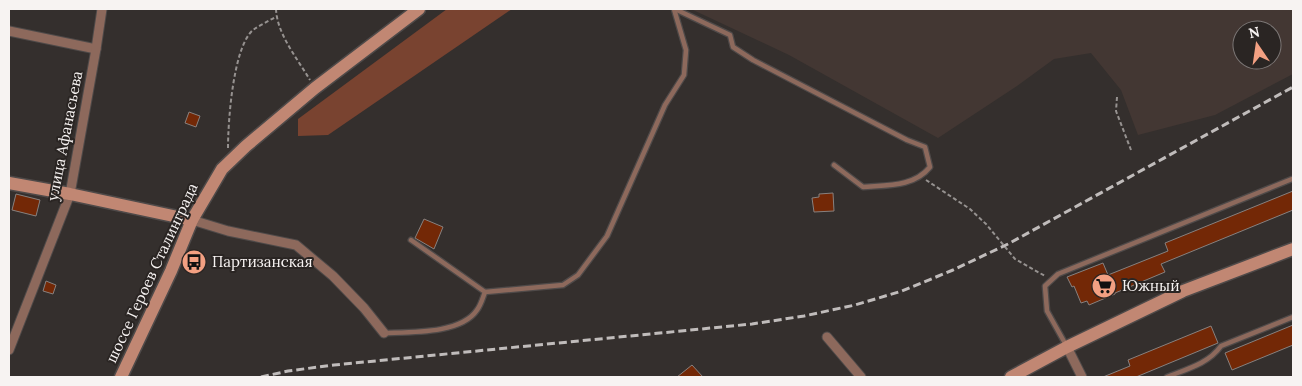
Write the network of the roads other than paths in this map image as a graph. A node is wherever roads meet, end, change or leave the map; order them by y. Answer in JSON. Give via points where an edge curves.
{"nodes":[{"id":1,"x":102,"y":9,"type":"edge"},
{"id":2,"x":419,"y":9,"type":"edge"},
{"id":3,"x":675,"y":9,"type":"edge"},
{"id":4,"x":9,"y":31,"type":"edge"},
{"id":5,"x":96,"y":49,"type":"junction"},
{"id":6,"x":834,"y":165,"type":"dead end"},
{"id":7,"x":1292,"y":179,"type":"dead end"},
{"id":8,"x":9,"y":183,"type":"edge"},
{"id":9,"x":70,"y":194,"type":"junction"},
{"id":10,"x":192,"y":220,"type":"junction"},
{"id":11,"x":411,"y":240,"type":"dead end"},
{"id":12,"x":1293,"y":250,"type":"edge"},
{"id":13,"x":485,"y":292,"type":"junction"},
{"id":14,"x":1293,"y":317,"type":"edge"},
{"id":15,"x":384,"y":333,"type":"joint"},
{"id":16,"x":827,"y":337,"type":"dead end"},
{"id":17,"x":1067,"y":347,"type":"junction"},
{"id":18,"x":9,"y":350,"type":"edge"},
{"id":19,"x":121,"y":377,"type":"edge"},
{"id":20,"x":860,"y":377,"type":"edge"},
{"id":21,"x":1011,"y":377,"type":"edge"},
{"id":22,"x":1082,"y":377,"type":"edge"},
{"id":23,"x":1166,"y":377,"type":"edge"}],
"edges":[{"from":1,"to":5,"type":"street","name":"улица Афанасьева"},
{"from":2,"to":10,"type":"street","name":"шоссе Героев Сталинграда","via":[[315,88],[246,146],[222,169]]},
{"from":3,"to":6,"type":"lane","via":[[730,35],[733,47],[753,60],[925,147],[930,167],[921,177],[908,183],[863,187]]},
{"from":3,"to":13,"type":"lane","via":[[686,50],[684,75],[666,105],[607,236],[578,275],[564,285]]},
{"from":4,"to":5,"type":"street"},
{"from":5,"to":9,"type":"street","name":"улица Афанасьева"},
{"from":7,"to":17,"type":"lane","via":[[1058,274],[1045,286],[1047,311]]},
{"from":8,"to":9,"type":"street"},
{"from":9,"to":10,"type":"street"},
{"from":9,"to":18,"type":"street","name":"улица Афанасьева"},
{"from":10,"to":15,"type":"street","via":[[228,231],[296,244],[333,276]]},
{"from":10,"to":19,"type":"street","name":"шоссе Героев Сталинграда"},
{"from":11,"to":13,"type":"lane"},
{"from":12,"to":17,"type":"street","via":[[1183,291]]},
{"from":13,"to":15,"type":"lane","via":[[478,310],[463,323],[428,331]]},
{"from":14,"to":23,"type":"lane","via":[[1221,346],[1205,362]]},
{"from":16,"to":20,"type":"street"},
{"from":17,"to":21,"type":"street"},
{"from":17,"to":22,"type":"street"}]}
